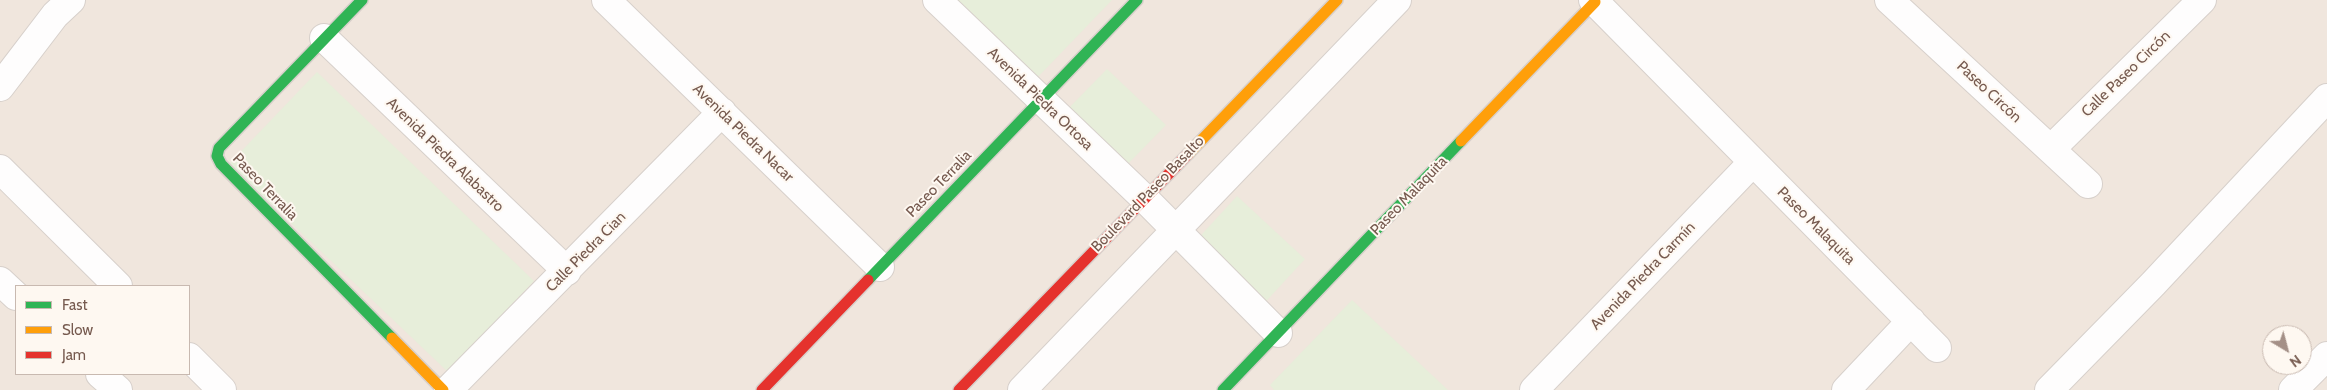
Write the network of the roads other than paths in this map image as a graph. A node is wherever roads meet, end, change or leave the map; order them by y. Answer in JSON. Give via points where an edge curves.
{"nodes":[{"id":1,"x":71,"y":0,"type":"edge"},
{"id":2,"x":362,"y":0,"type":"edge"},
{"id":3,"x":606,"y":0,"type":"edge"},
{"id":4,"x":937,"y":0,"type":"edge"},
{"id":5,"x":1137,"y":0,"type":"edge"},
{"id":6,"x":1337,"y":0,"type":"edge"},
{"id":7,"x":1398,"y":0,"type":"edge"},
{"id":8,"x":2202,"y":0,"type":"edge"},
{"id":9,"x":1594,"y":1,"type":"edge"},
{"id":10,"x":1896,"y":2,"type":"edge"},
{"id":11,"x":324,"y":38,"type":"junction"},
{"id":12,"x":0,"y":87,"type":"edge"},
{"id":13,"x":2327,"y":98,"type":"edge"},
{"id":14,"x":1041,"y":101,"type":"junction"},
{"id":15,"x":722,"y":112,"type":"junction"},
{"id":16,"x":2051,"y":149,"type":"junction"},
{"id":17,"x":1753,"y":162,"type":"junction"},
{"id":18,"x":0,"y":169,"type":"edge"},
{"id":19,"x":2088,"y":184,"type":"dead end"},
{"id":20,"x":1144,"y":198,"type":"junction"},
{"id":21,"x":1176,"y":232,"type":"junction"},
{"id":22,"x":880,"y":267,"type":"junction"},
{"id":23,"x":567,"y":271,"type":"junction"},
{"id":24,"x":0,"y":281,"type":"edge"},
{"id":25,"x":117,"y":285,"type":"edge"},
{"id":26,"x":15,"y":295,"type":"edge"},
{"id":27,"x":1911,"y":321,"type":"junction"},
{"id":28,"x":1278,"y":333,"type":"junction"},
{"id":29,"x":1937,"y":348,"type":"dead end"},
{"id":30,"x":2327,"y":356,"type":"edge"},
{"id":31,"x":190,"y":358,"type":"edge"},
{"id":32,"x":101,"y":375,"type":"edge"},
{"id":33,"x":118,"y":390,"type":"edge"},
{"id":34,"x":222,"y":390,"type":"edge"},
{"id":35,"x":443,"y":390,"type":"edge"},
{"id":36,"x":448,"y":390,"type":"edge"},
{"id":37,"x":762,"y":390,"type":"edge"},
{"id":38,"x":959,"y":390,"type":"edge"},
{"id":39,"x":1022,"y":390,"type":"edge"},
{"id":40,"x":1223,"y":390,"type":"edge"},
{"id":41,"x":1534,"y":390,"type":"edge"},
{"id":42,"x":1846,"y":390,"type":"edge"},
{"id":43,"x":2049,"y":390,"type":"edge"},
{"id":44,"x":2294,"y":390,"type":"edge"}],
"edges":[{"from":1,"to":12,"type":"street"},
{"from":2,"to":11,"type":"street","name":"Paseo Terralia"},
{"from":3,"to":15,"type":"street","name":"Avenida Piedra Nacar"},
{"from":4,"to":14,"type":"street","name":"Avenida Piedra Ortosa"},
{"from":5,"to":14,"type":"street","name":"Paseo Terralia"},
{"from":6,"to":20,"type":"street","name":"Boulevard Paseo Basalto"},
{"from":7,"to":21,"type":"street"},
{"from":8,"to":16,"type":"street","name":"Calle Paseo Circón"},
{"from":9,"to":17,"type":"street","name":"Paseo Malaquita"},
{"from":9,"to":28,"type":"street","name":"Paseo Malaquita"},
{"from":10,"to":16,"type":"street","name":"Paseo Circón"},
{"from":11,"to":23,"type":"street","name":"Avenida Piedra Alabastro"},
{"from":11,"to":35,"type":"street","name":"Paseo Terralia","via":[[219,148],[217,156],[221,164]]},
{"from":13,"to":43,"type":"street"},
{"from":14,"to":20,"type":"street","name":"Avenida Piedra Ortosa"},
{"from":14,"to":22,"type":"street","name":"Paseo Terralia"},
{"from":15,"to":22,"type":"street","name":"Avenida Piedra Nacar"},
{"from":15,"to":23,"type":"street","name":"Calle Piedra Cian"},
{"from":16,"to":19,"type":"street","name":"Paseo Circón"},
{"from":17,"to":27,"type":"street","name":"Paseo Malaquita"},
{"from":17,"to":41,"type":"street","name":"Avenida Piedra Carmín"},
{"from":18,"to":25,"type":"street"},
{"from":20,"to":21,"type":"street","name":"Avenida Piedra Ortosa"},
{"from":20,"to":38,"type":"street","name":"Boulevard Paseo Basalto"},
{"from":21,"to":28,"type":"street","name":"Avenida Piedra Ortosa"},
{"from":21,"to":39,"type":"street"},
{"from":22,"to":37,"type":"street","name":"Paseo Terralia"},
{"from":23,"to":36,"type":"street","name":"Calle Piedra Cian"},
{"from":24,"to":26,"type":"street"},
{"from":27,"to":29,"type":"street","name":"Paseo Malaquita"},
{"from":27,"to":42,"type":"street"},
{"from":28,"to":40,"type":"street","name":"Paseo Malaquita"},
{"from":30,"to":44,"type":"street"},
{"from":31,"to":34,"type":"street"},
{"from":32,"to":33,"type":"street"}]}
